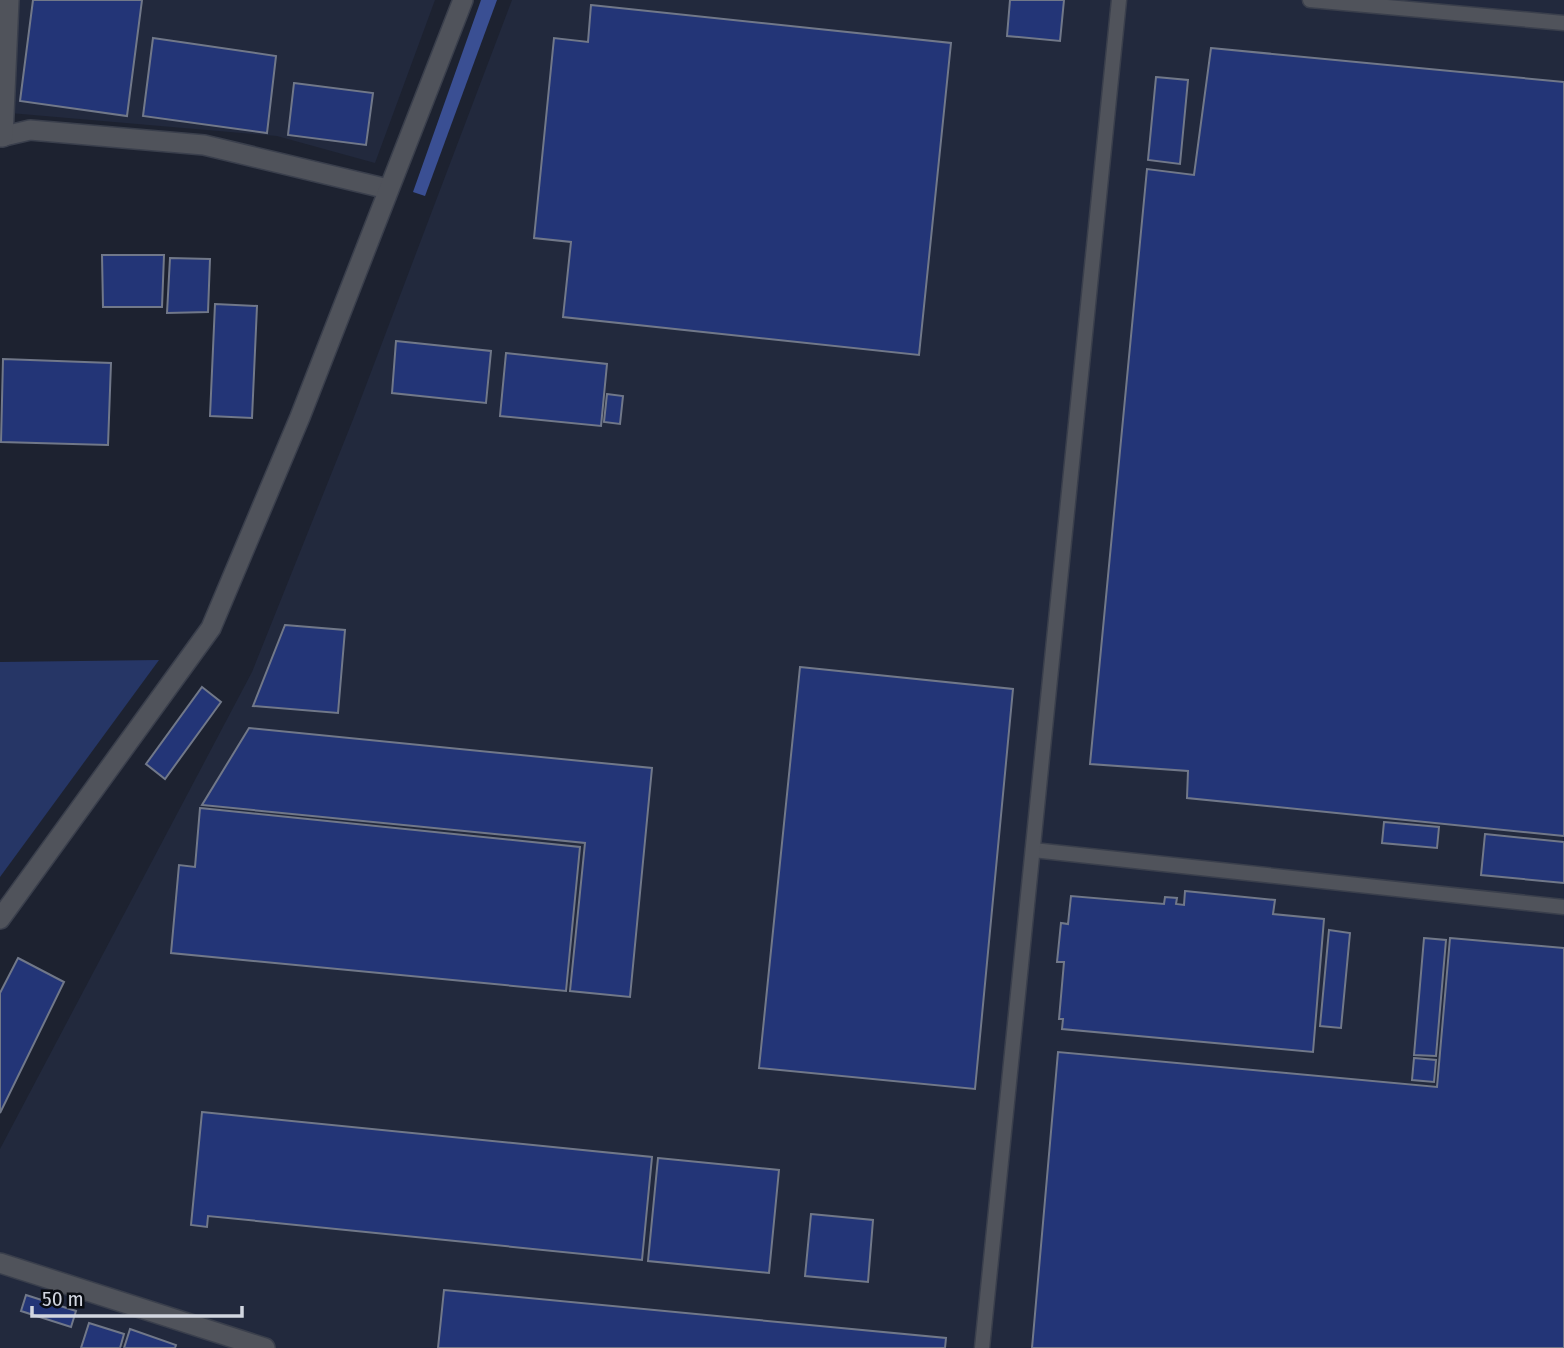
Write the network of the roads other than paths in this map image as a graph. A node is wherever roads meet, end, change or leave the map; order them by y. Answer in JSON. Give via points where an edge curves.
{"nodes":[{"id":1,"x":9,"y":0,"type":"edge"},
{"id":2,"x":463,"y":0,"type":"edge"},
{"id":3,"x":1119,"y":0,"type":"edge"},
{"id":4,"x":1310,"y":0,"type":"edge"},
{"id":5,"x":1564,"y":23,"type":"edge"},
{"id":6,"x":2,"y":137,"type":"edge"},
{"id":7,"x":388,"y":189,"type":"junction"},
{"id":8,"x":1033,"y":850,"type":"junction"},
{"id":9,"x":1564,"y":907,"type":"edge"},
{"id":10,"x":0,"y":919,"type":"edge"},
{"id":11,"x":0,"y":1263,"type":"edge"},
{"id":12,"x":265,"y":1348,"type":"edge"},
{"id":13,"x":982,"y":1348,"type":"edge"}],
"edges":[{"from":1,"to":6,"type":"street"},
{"from":2,"to":7,"type":"street"},
{"from":3,"to":8,"type":"lane"},
{"from":4,"to":5,"type":"lane"},
{"from":6,"to":7,"type":"street","via":[[30,130],[204,145]]},
{"from":7,"to":10,"type":"street","via":[[300,417],[211,628]]},
{"from":8,"to":9,"type":"lane"},
{"from":8,"to":13,"type":"lane"},
{"from":11,"to":12,"type":"street"}]}
